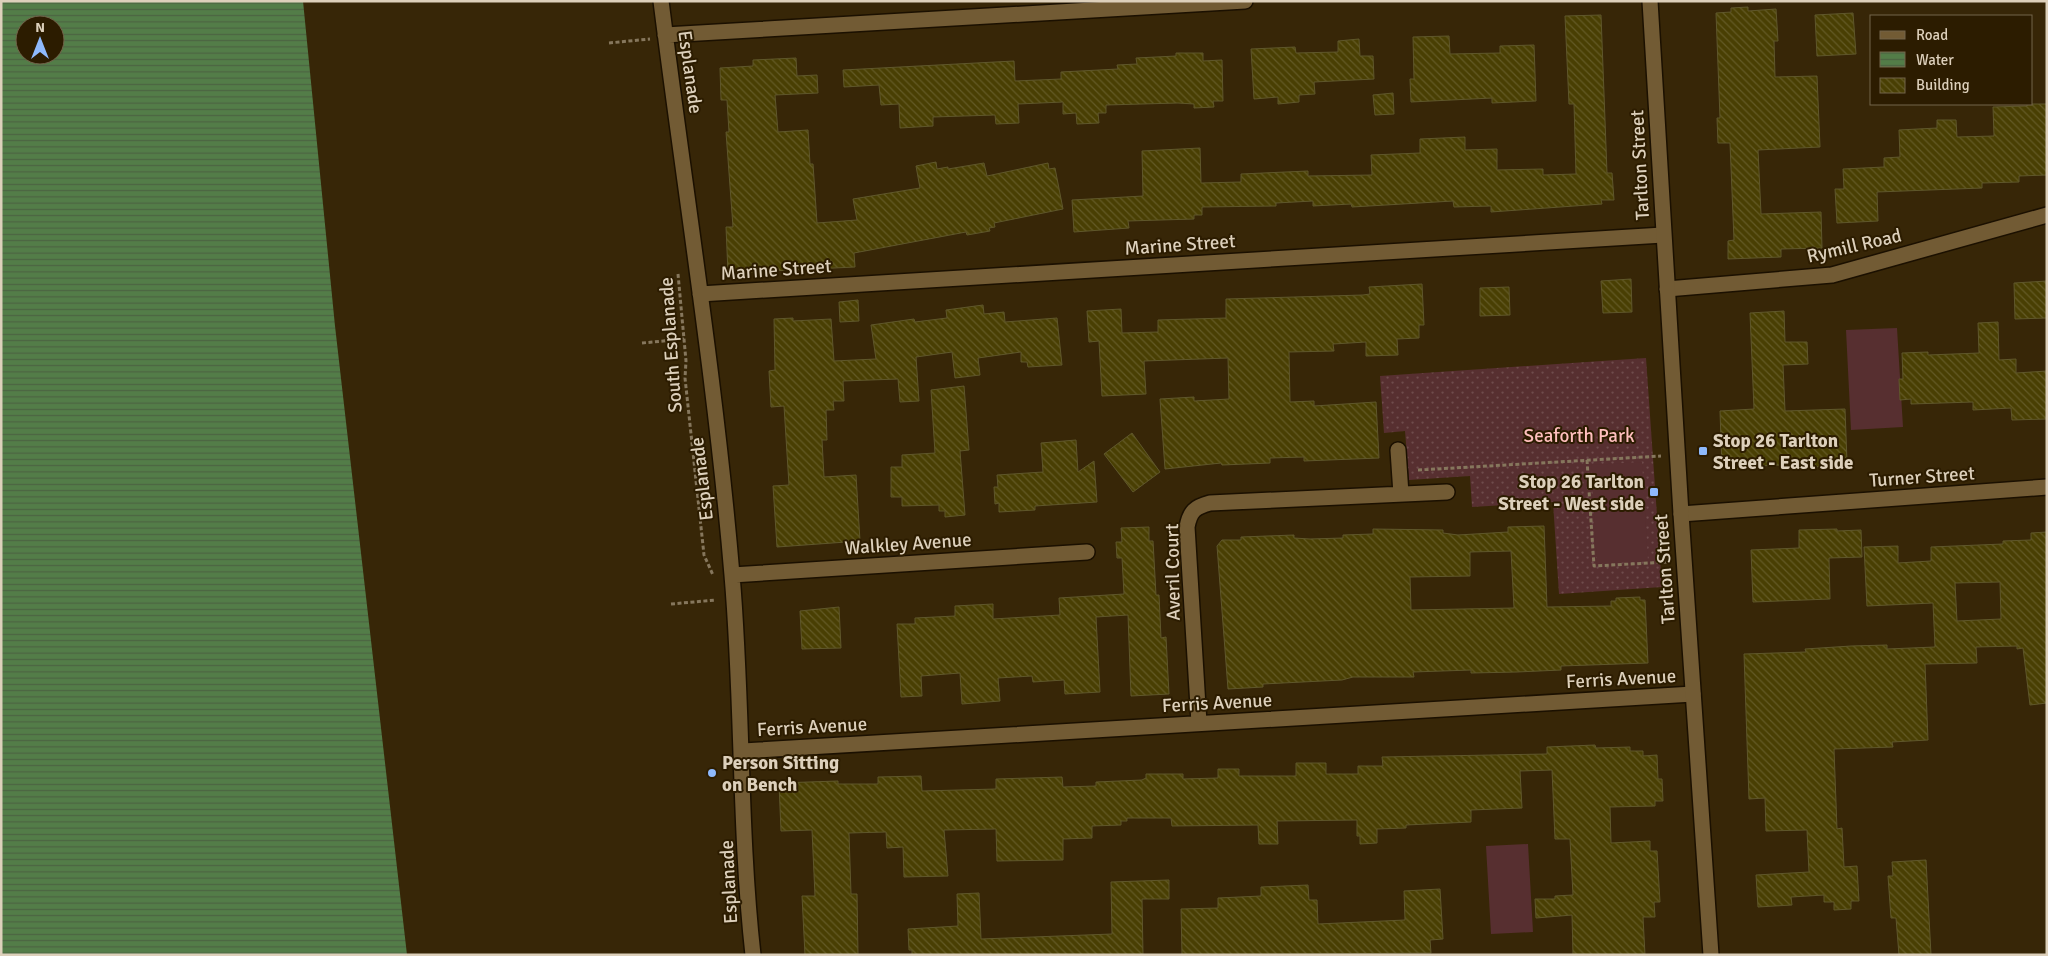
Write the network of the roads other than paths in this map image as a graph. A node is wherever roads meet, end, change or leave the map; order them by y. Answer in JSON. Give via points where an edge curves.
{"nodes":[{"id":1,"x":661,"y":1,"type":"edge"},
{"id":2,"x":1245,"y":1,"type":"edge"},
{"id":3,"x":1650,"y":1,"type":"edge"},
{"id":4,"x":665,"y":35,"type":"junction"},
{"id":5,"x":2047,"y":215,"type":"edge"},
{"id":6,"x":1663,"y":235,"type":"junction"},
{"id":7,"x":1667,"y":289,"type":"junction"},
{"id":8,"x":700,"y":294,"type":"junction"},
{"id":9,"x":1398,"y":450,"type":"dead end"},
{"id":10,"x":2047,"y":487,"type":"edge"},
{"id":11,"x":1447,"y":492,"type":"dead end"},
{"id":12,"x":1401,"y":494,"type":"junction"},
{"id":13,"x":1681,"y":514,"type":"junction"},
{"id":14,"x":1087,"y":552,"type":"dead end"},
{"id":15,"x":732,"y":575,"type":"junction"},
{"id":16,"x":1693,"y":694,"type":"junction"},
{"id":17,"x":1199,"y":723,"type":"junction"},
{"id":18,"x":742,"y":751,"type":"junction"},
{"id":19,"x":753,"y":955,"type":"edge"},
{"id":20,"x":1711,"y":955,"type":"edge"}],
"edges":[{"from":1,"to":4,"type":"street","name":"Esplanade"},
{"from":2,"to":4,"type":"street"},
{"from":3,"to":6,"type":"street","name":"Tarlton Street"},
{"from":4,"to":8,"type":"street","name":"Esplanade"},
{"from":5,"to":7,"type":"street","name":"Rymill Road","via":[[1832,275]]},
{"from":6,"to":7,"type":"street","name":"Tarlton Street"},
{"from":6,"to":8,"type":"street","name":"Marine Street"},
{"from":7,"to":13,"type":"street","name":"Tarlton Street"},
{"from":8,"to":15,"type":"street","name":"Esplanade"},
{"from":9,"to":12,"type":"street"},
{"from":10,"to":13,"type":"street","name":"Turner Street"},
{"from":11,"to":12,"type":"street","name":"Averil Court"},
{"from":12,"to":17,"type":"street","name":"Averil Court","via":[[1196,506],[1189,515],[1187,527]]},
{"from":13,"to":16,"type":"street","name":"Tarlton Street"},
{"from":14,"to":15,"type":"street","name":"Walkley Avenue"},
{"from":15,"to":18,"type":"street","name":"Esplanade"},
{"from":16,"to":17,"type":"street","name":"Ferris Avenue"},
{"from":16,"to":20,"type":"street","name":"Tarlton Street"},
{"from":17,"to":18,"type":"street","name":"Ferris Avenue"},
{"from":18,"to":19,"type":"street","name":"Esplanade"}]}
